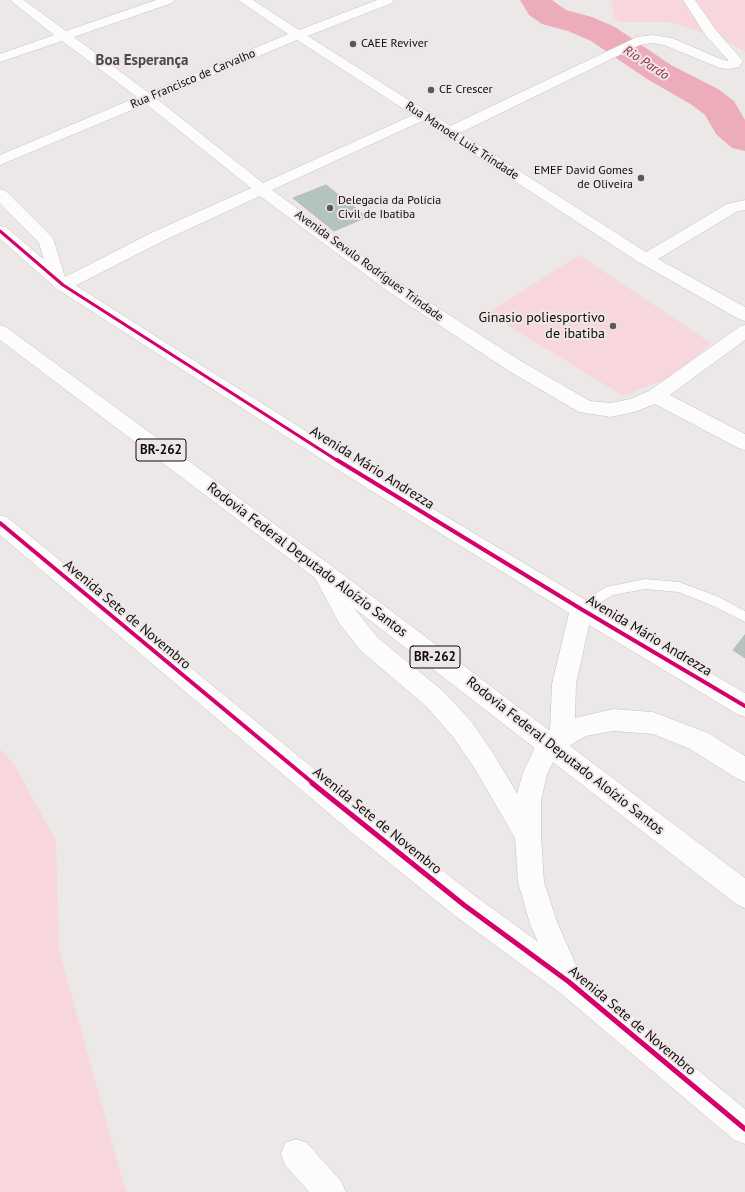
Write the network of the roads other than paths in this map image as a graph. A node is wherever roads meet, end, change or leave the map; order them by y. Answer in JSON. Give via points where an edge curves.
{"nodes":[{"id":1,"x":16,"y":0,"type":"edge"},
{"id":2,"x":168,"y":0,"type":"edge"},
{"id":3,"x":244,"y":0,"type":"edge"},
{"id":4,"x":388,"y":0,"type":"edge"},
{"id":5,"x":689,"y":0,"type":"edge"},
{"id":6,"x":298,"y":35,"type":"junction"},
{"id":7,"x":64,"y":36,"type":"junction"},
{"id":8,"x":0,"y":58,"type":"edge"},
{"id":9,"x":147,"y":98,"type":"junction"},
{"id":10,"x":422,"y":116,"type":"junction"},
{"id":11,"x":448,"y":133,"type":"junction"},
{"id":12,"x":0,"y":160,"type":"edge"},
{"id":13,"x":261,"y":189,"type":"junction"},
{"id":14,"x":0,"y":194,"type":"edge"},
{"id":15,"x":745,"y":205,"type":"edge"},
{"id":16,"x":0,"y":231,"type":"edge"},
{"id":17,"x":646,"y":259,"type":"junction"},
{"id":18,"x":60,"y":283,"type":"junction"},
{"id":19,"x":745,"y":315,"type":"edge"},
{"id":20,"x":0,"y":331,"type":"edge"},
{"id":21,"x":745,"y":331,"type":"edge"},
{"id":22,"x":656,"y":396,"type":"junction"},
{"id":23,"x":745,"y":443,"type":"edge"},
{"id":24,"x":0,"y":523,"type":"edge"},
{"id":25,"x":321,"y":570,"type":"junction"},
{"id":26,"x":581,"y":609,"type":"junction"},
{"id":27,"x":745,"y":617,"type":"edge"},
{"id":28,"x":745,"y":706,"type":"edge"},
{"id":29,"x":556,"y":740,"type":"junction"},
{"id":30,"x":745,"y":770,"type":"edge"},
{"id":31,"x":528,"y":836,"type":"junction"},
{"id":32,"x":745,"y":895,"type":"edge"},
{"id":33,"x":569,"y":982,"type":"junction"},
{"id":34,"x":745,"y":1129,"type":"edge"},
{"id":35,"x":296,"y":1154,"type":"dead end"},
{"id":36,"x":330,"y":1192,"type":"edge"}],
"edges":[{"from":1,"to":7,"type":"main road","name":"Avenida Sevulo Rodrigues Trindade"},
{"from":2,"to":7,"type":"main road"},
{"from":3,"to":6,"type":"main road","name":"Rua Manoel Luiz Trindade"},
{"from":4,"to":6,"type":"main road","name":"Rua Francisco de Carvalho"},
{"from":5,"to":11,"type":"main road","via":[[711,33],[736,61],[734,64],[720,64],[667,41],[637,41]]},
{"from":6,"to":9,"type":"main road","name":"Rua Francisco de Carvalho"},
{"from":6,"to":10,"type":"main road","name":"Rua Manoel Luiz Trindade"},
{"from":7,"to":8,"type":"main road"},
{"from":7,"to":9,"type":"main road","name":"Avenida Sevulo Rodrigues Trindade"},
{"from":9,"to":12,"type":"main road","name":"Rua Francisco de Carvalho"},
{"from":9,"to":13,"type":"main road","name":"Avenida Sevulo Rodrigues Trindade"},
{"from":10,"to":11,"type":"main road","name":"Rua Manoel Luiz Trindade"},
{"from":10,"to":13,"type":"main road"},
{"from":11,"to":17,"type":"main road","name":"Rua Manoel Luiz Trindade"},
{"from":13,"to":18,"type":"main road"},
{"from":13,"to":22,"type":"main road","name":"Avenida Sevulo Rodrigues Trindade","via":[[395,288],[515,366],[586,407],[611,410],[634,405]]},
{"from":14,"to":18,"type":"main road","via":[[46,242]]},
{"from":15,"to":17,"type":"main road","via":[[733,207]]},
{"from":16,"to":18,"type":"main road","name":"Avenida Mário Andrezza"},
{"from":17,"to":19,"type":"main road","name":"Rua Manoel Luiz Trindade"},
{"from":18,"to":26,"type":"main road","name":"Avenida Mário Andrezza","via":[[334,458]]},
{"from":20,"to":25,"type":"main road","name":"Rodovia Federal Deputado Aloízio Santos","number":"BR-262"},
{"from":21,"to":22,"type":"main road","name":"Avenida Sevulo Rodrigues Trindade"},
{"from":22,"to":23,"type":"main road"},
{"from":24,"to":33,"type":"main road","name":"Avenida Sete de Novembro","via":[[360,823],[464,905]]},
{"from":25,"to":29,"type":"main road","name":"Rodovia Federal Deputado Aloízio Santos","number":"BR-262"},
{"from":25,"to":31,"type":"main road","via":[[347,616],[369,644],[435,699],[462,729]]},
{"from":26,"to":27,"type":"lane","via":[[610,591],[645,584],[679,587],[715,601]]},
{"from":26,"to":28,"type":"main road","name":"Avenida Mário Andrezza"},
{"from":26,"to":29,"type":"main road","via":[[564,684]]},
{"from":29,"to":30,"type":"main road","via":[[582,726],[613,720],[653,723],[699,741]]},
{"from":29,"to":31,"type":"main road","via":[[535,773],[528,801]]},
{"from":29,"to":32,"type":"main road","name":"Rodovia Federal Deputado Aloízio Santos","number":"BR-262"},
{"from":31,"to":33,"type":"main road","via":[[531,882],[544,924]]},
{"from":33,"to":34,"type":"main road","name":"Avenida Sete de Novembro"},
{"from":35,"to":36,"type":"main road"}]}
